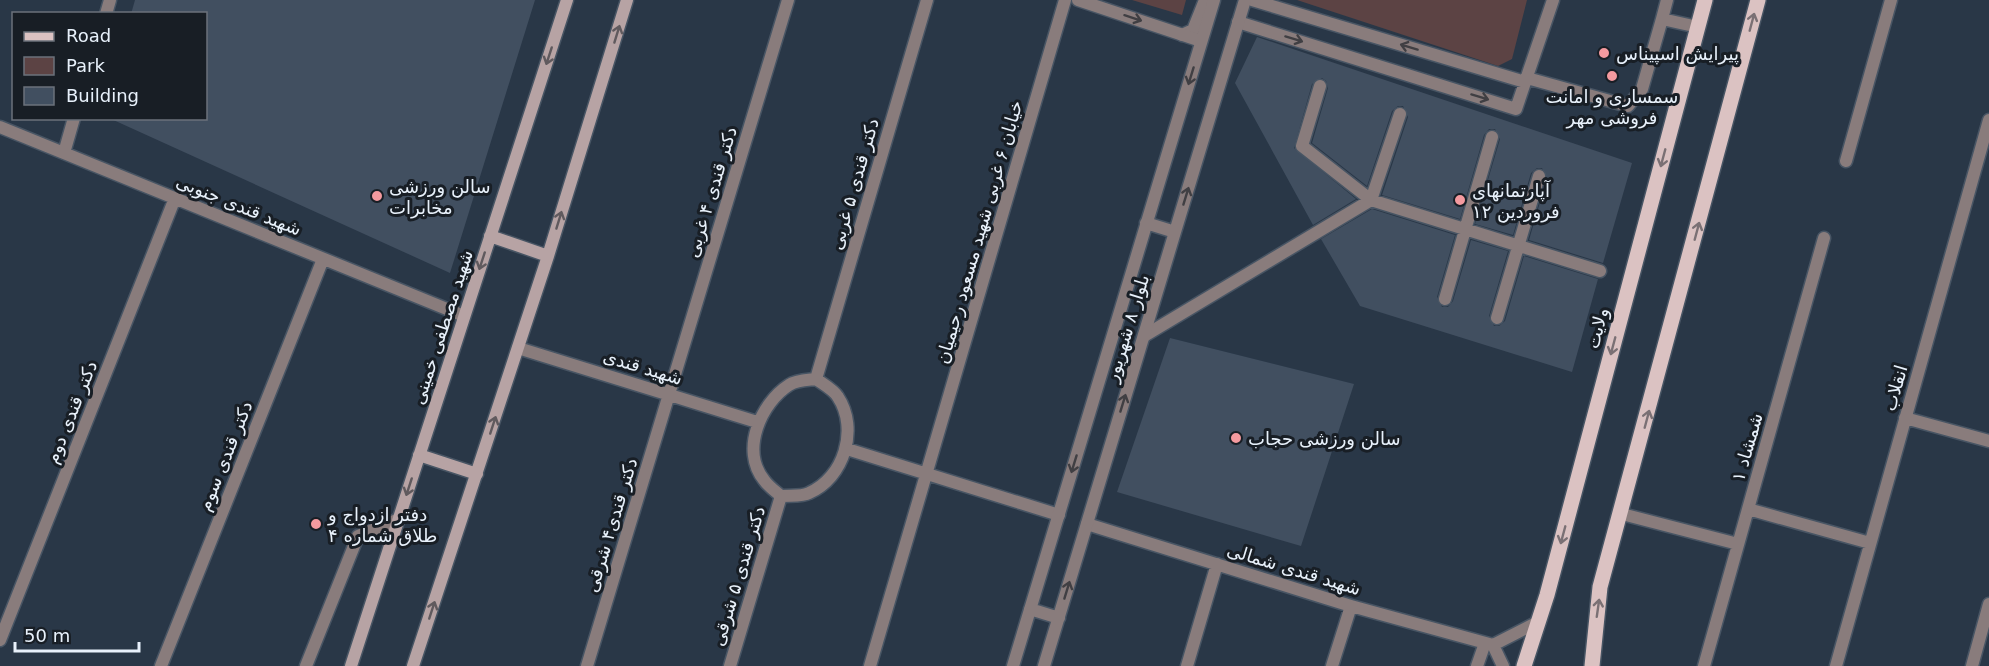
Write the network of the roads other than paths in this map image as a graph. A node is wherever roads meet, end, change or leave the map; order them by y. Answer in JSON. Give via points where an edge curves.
{"nodes":[{"id":1,"x":567,"y":0,"type":"edge"},
{"id":2,"x":627,"y":0,"type":"edge"},
{"id":3,"x":788,"y":0,"type":"edge"},
{"id":4,"x":927,"y":0,"type":"edge"},
{"id":5,"x":1065,"y":0,"type":"edge"},
{"id":6,"x":1078,"y":0,"type":"edge"},
{"id":7,"x":1204,"y":0,"type":"edge"},
{"id":8,"x":1214,"y":0,"type":"edge"},
{"id":9,"x":1245,"y":0,"type":"edge"},
{"id":10,"x":1252,"y":0,"type":"edge"},
{"id":11,"x":1553,"y":0,"type":"edge"},
{"id":12,"x":1667,"y":0,"type":"edge"},
{"id":13,"x":1705,"y":0,"type":"edge"},
{"id":14,"x":1758,"y":0,"type":"edge"},
{"id":15,"x":1891,"y":0,"type":"edge"},
{"id":16,"x":1662,"y":19,"type":"junction"},
{"id":17,"x":1238,"y":22,"type":"junction"},
{"id":18,"x":1698,"y":27,"type":"junction"},
{"id":19,"x":1182,"y":34,"type":"junction"},
{"id":20,"x":1201,"y":41,"type":"junction"},
{"id":21,"x":1526,"y":80,"type":"junction"},
{"id":22,"x":1320,"y":86,"type":"dead end"},
{"id":23,"x":1400,"y":114,"type":"dead end"},
{"id":24,"x":73,"y":120,"type":"edge"},
{"id":25,"x":1989,"y":120,"type":"edge"},
{"id":26,"x":0,"y":127,"type":"edge"},
{"id":27,"x":1492,"y":137,"type":"dead end"},
{"id":28,"x":1985,"y":151,"type":"edge"},
{"id":29,"x":64,"y":153,"type":"junction"},
{"id":30,"x":1846,"y":161,"type":"dead end"},
{"id":31,"x":1539,"y":176,"type":"dead end"},
{"id":32,"x":175,"y":198,"type":"junction"},
{"id":33,"x":1371,"y":200,"type":"junction"},
{"id":34,"x":1146,"y":223,"type":"junction"},
{"id":35,"x":1465,"y":230,"type":"junction"},
{"id":36,"x":1175,"y":232,"type":"junction"},
{"id":37,"x":490,"y":236,"type":"junction"},
{"id":38,"x":1824,"y":237,"type":"dead end"},
{"id":39,"x":1518,"y":246,"type":"junction"},
{"id":40,"x":548,"y":256,"type":"junction"},
{"id":41,"x":322,"y":259,"type":"junction"},
{"id":42,"x":1600,"y":271,"type":"dead end"},
{"id":43,"x":1444,"y":299,"type":"dead end"},
{"id":44,"x":464,"y":316,"type":"junction"},
{"id":45,"x":1497,"y":318,"type":"dead end"},
{"id":46,"x":1144,"y":336,"type":"junction"},
{"id":47,"x":518,"y":348,"type":"junction"},
{"id":48,"x":816,"y":379,"type":"junction"},
{"id":49,"x":669,"y":394,"type":"junction"},
{"id":50,"x":1905,"y":418,"type":"junction"},
{"id":51,"x":758,"y":422,"type":"junction"},
{"id":52,"x":1989,"y":441,"type":"edge"},
{"id":53,"x":847,"y":449,"type":"junction"},
{"id":54,"x":419,"y":455,"type":"junction"},
{"id":55,"x":477,"y":474,"type":"junction"},
{"id":56,"x":927,"y":475,"type":"junction"},
{"id":57,"x":781,"y":496,"type":"junction"},
{"id":58,"x":1748,"y":509,"type":"junction"},
{"id":59,"x":1622,"y":514,"type":"junction"},
{"id":60,"x":1059,"y":515,"type":"junction"},
{"id":61,"x":399,"y":519,"type":"junction"},
{"id":62,"x":1087,"y":524,"type":"junction"},
{"id":63,"x":1738,"y":543,"type":"junction"},
{"id":64,"x":1870,"y":543,"type":"junction"},
{"id":65,"x":1217,"y":564,"type":"junction"},
{"id":66,"x":1989,"y":604,"type":"edge"},
{"id":67,"x":1351,"y":606,"type":"junction"},
{"id":68,"x":1030,"y":609,"type":"junction"},
{"id":69,"x":1059,"y":618,"type":"junction"},
{"id":70,"x":1538,"y":622,"type":"junction"},
{"id":71,"x":0,"y":640,"type":"edge"},
{"id":72,"x":1489,"y":644,"type":"junction"},
{"id":73,"x":161,"y":666,"type":"edge"},
{"id":74,"x":306,"y":666,"type":"edge"},
{"id":75,"x":351,"y":666,"type":"edge"},
{"id":76,"x":413,"y":666,"type":"edge"},
{"id":77,"x":587,"y":666,"type":"edge"},
{"id":78,"x":730,"y":666,"type":"edge"},
{"id":79,"x":870,"y":666,"type":"edge"},
{"id":80,"x":1013,"y":666,"type":"edge"},
{"id":81,"x":1044,"y":666,"type":"edge"},
{"id":82,"x":1187,"y":666,"type":"edge"},
{"id":83,"x":1332,"y":666,"type":"edge"},
{"id":84,"x":1477,"y":666,"type":"edge"},
{"id":85,"x":1503,"y":666,"type":"edge"},
{"id":86,"x":1524,"y":666,"type":"edge"},
{"id":87,"x":1592,"y":666,"type":"edge"},
{"id":88,"x":1704,"y":666,"type":"edge"},
{"id":89,"x":1836,"y":666,"type":"edge"},
{"id":90,"x":1972,"y":666,"type":"edge"}],
"edges":[{"from":1,"to":37,"type":"main road","name":"شهید مصطفی خمینی","one_way":true},
{"from":40,"to":2,"type":"main road","one_way":true},
{"from":3,"to":49,"type":"street","name":"دکتر قندی ۴ غربی"},
{"from":4,"to":48,"type":"street","name":"دکتر قندی ۵ غربی"},
{"from":5,"to":56,"type":"street","name":"خیابان ۶ غربی شهید مسعود رحیمیان"},
{"from":6,"to":19,"type":"street","one_way":true},
{"from":7,"to":19,"type":"street","via":[[1193,30]]},
{"from":8,"to":20,"type":"street","name":"بلوار ۸ شهریور"},
{"from":9,"to":17,"type":"street","name":"بلوار ۸ شهریور"},
{"from":21,"to":10,"type":"street","one_way":true},
{"from":11,"to":21,"type":"street"},
{"from":12,"to":16,"type":"street"},
{"from":13,"to":18,"type":"main road","name":"ولایت"},
{"from":59,"to":14,"type":"main road","one_way":true},
{"from":15,"to":30,"type":"street"},
{"from":16,"to":18,"type":"street"},
{"from":16,"to":21,"type":"street","via":[[1642,89],[1628,106]]},
{"from":17,"to":21,"type":"street","one_way":true,"via":[[1516,109]]},
{"from":36,"to":17,"type":"street","name":"بلوار ۸ شهریور","one_way":true},
{"from":18,"to":70,"type":"main road","name":"ولایت","one_way":true},
{"from":19,"to":20,"type":"street"},
{"from":20,"to":34,"type":"street","name":"بلوار ۸ شهریور","one_way":true},
{"from":22,"to":33,"type":"street","via":[[1302,146]]},
{"from":23,"to":33,"type":"street"},
{"from":24,"to":29,"type":"street"},
{"from":25,"to":28,"type":"street","name":"انقلاب"},
{"from":26,"to":29,"type":"street","name":"شهید قندی جنوبی"},
{"from":27,"to":35,"type":"street"},
{"from":28,"to":50,"type":"street","name":"انقلاب"},
{"from":29,"to":32,"type":"street","name":"شهید قندی جنوبی"},
{"from":31,"to":39,"type":"street"},
{"from":32,"to":41,"type":"street","name":"شهید قندی جنوبی"},
{"from":32,"to":71,"type":"street","name":"دکتر قندی دوم"},
{"from":33,"to":35,"type":"street"},
{"from":33,"to":46,"type":"street"},
{"from":34,"to":36,"type":"street"},
{"from":34,"to":60,"type":"street","name":"بلوار ۸ شهریور","one_way":true},
{"from":35,"to":39,"type":"street"},
{"from":35,"to":43,"type":"street"},
{"from":36,"to":46,"type":"street","name":"بلوار ۸ شهریور"},
{"from":37,"to":40,"type":"main road"},
{"from":37,"to":44,"type":"main road","name":"شهید مصطفی خمینی","one_way":true},
{"from":38,"to":58,"type":"street","name":"شمشاد ۱"},
{"from":39,"to":42,"type":"street"},
{"from":39,"to":45,"type":"street"},
{"from":40,"to":47,"type":"main road"},
{"from":41,"to":44,"type":"street","name":"شهید قندی جنوبی"},
{"from":41,"to":73,"type":"street","name":"دکتر قندی سوم"},
{"from":44,"to":54,"type":"main road","name":"شهید مصطفی خمینی"},
{"from":62,"to":46,"type":"street","name":"بلوار ۸ شهریور","one_way":true},
{"from":47,"to":49,"type":"street","name":"شهید قندی"},
{"from":55,"to":47,"type":"main road","one_way":true},
{"from":48,"to":51,"type":"street","via":[[791,383],[770,401]]},
{"from":48,"to":53,"type":"street","via":[[838,396],[848,423]]},
{"from":49,"to":51,"type":"street","name":"شهید قندی"},
{"from":49,"to":77,"type":"street","name":"دکتر قندی۴ شرقی"},
{"from":50,"to":52,"type":"street"},
{"from":50,"to":64,"type":"street","name":"انقلاب"},
{"from":51,"to":57,"type":"street","via":[[754,452],[759,470]]},
{"from":53,"to":56,"type":"street"},
{"from":53,"to":57,"type":"street","via":[[832,477],[808,494]]},
{"from":54,"to":55,"type":"main road"},
{"from":54,"to":61,"type":"main road","name":"شهید مصطفی خمینی","one_way":true},
{"from":76,"to":55,"type":"main road","one_way":true},
{"from":56,"to":60,"type":"street"},
{"from":56,"to":79,"type":"street","name":"خیابان ۶ غربی شهید مسعود رحیمیان"},
{"from":57,"to":78,"type":"street","name":"دکتر قندی ۵ شرقی"},
{"from":58,"to":63,"type":"street","name":"شمشاد ۱"},
{"from":58,"to":64,"type":"street"},
{"from":59,"to":63,"type":"street"},
{"from":87,"to":59,"type":"main road","one_way":true,"via":[[1600,587]]},
{"from":60,"to":68,"type":"street","name":"بلوار ۸ شهریور"},
{"from":61,"to":74,"type":"street","via":[[358,536]]},
{"from":61,"to":75,"type":"main road","name":"شهید مصطفی خمینی"},
{"from":62,"to":65,"type":"street","name":"شهید قندی شمالی"},
{"from":69,"to":62,"type":"street","name":"بلوار ۸ شهریور","one_way":true},
{"from":63,"to":88,"type":"street","name":"شمشاد ۱"},
{"from":64,"to":89,"type":"street","name":"انقلاب"},
{"from":65,"to":67,"type":"street","name":"شهید قندی شمالی"},
{"from":65,"to":82,"type":"street"},
{"from":66,"to":90,"type":"street"},
{"from":67,"to":72,"type":"street","name":"شهید قندی شمالی"},
{"from":67,"to":83,"type":"street"},
{"from":68,"to":69,"type":"street"},
{"from":68,"to":80,"type":"street","name":"بلوار ۸ شهریور"},
{"from":69,"to":81,"type":"street","name":"بلوار ۸ شهریور"},
{"from":70,"to":72,"type":"street"},
{"from":70,"to":86,"type":"main road","name":"ولایت"},
{"from":72,"to":84,"type":"street"},
{"from":72,"to":85,"type":"street"}]}
